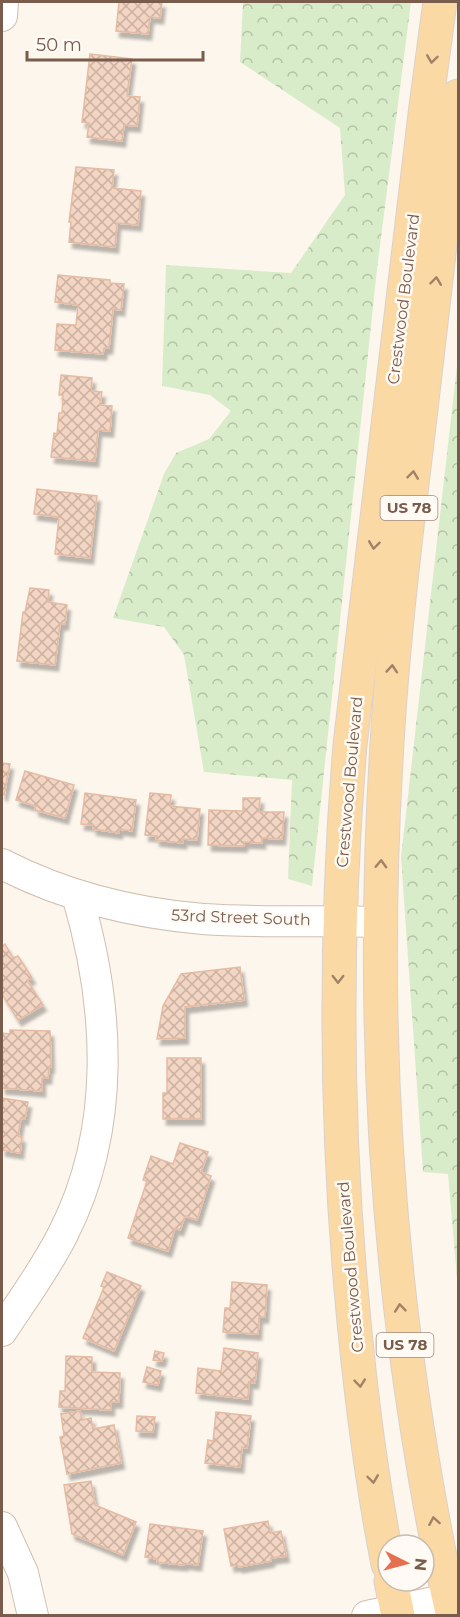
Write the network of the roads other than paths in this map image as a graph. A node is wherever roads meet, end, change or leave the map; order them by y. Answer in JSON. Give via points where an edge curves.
{"nodes":[{"id":1,"x":3,"y":2,"type":"edge"},
{"id":2,"x":440,"y":2,"type":"edge"},
{"id":3,"x":2,"y":16,"type":"edge"},
{"id":4,"x":459,"y":96,"type":"edge"},
{"id":5,"x":2,"y":864,"type":"edge"},
{"id":6,"x":77,"y":895,"type":"junction"},
{"id":7,"x":339,"y":921,"type":"junction"},
{"id":8,"x":381,"y":922,"type":"junction"},
{"id":9,"x":2,"y":1331,"type":"edge"},
{"id":10,"x":2,"y":1527,"type":"edge"},
{"id":11,"x":382,"y":1533,"type":"edge"},
{"id":12,"x":389,"y":1605,"type":"edge"},
{"id":13,"x":451,"y":1607,"type":"edge"},
{"id":14,"x":34,"y":1615,"type":"edge"}],
"edges":[{"from":1,"to":3,"type":"street"},
{"from":2,"to":7,"type":"main road","name":"Crestwood Boulevard","number":"US 78","one_way":true,"via":[[350,745]]},
{"from":8,"to":4,"type":"main road","name":"Crestwood Boulevard","number":"US 78","one_way":true,"via":[[386,759],[404,547]]},
{"from":5,"to":6,"type":"street","name":"53rd Street South"},
{"from":6,"to":7,"type":"street","name":"53rd Street South","via":[[204,919]]},
{"from":6,"to":9,"type":"street","via":[[95,962],[104,1038],[96,1129],[86,1176],[64,1233]]},
{"from":7,"to":8,"type":"street","name":"53rd Street South"},
{"from":7,"to":11,"type":"main road","name":"Crestwood Boulevard","number":"US 78","one_way":true,"via":[[338,1035],[346,1230],[365,1421]]},
{"from":13,"to":8,"type":"main road","name":"Crestwood Boulevard","number":"US 78","one_way":true,"via":[[414,1404],[388,1199],[382,1088]]},
{"from":10,"to":14,"type":"street","via":[[23,1573]]},
{"from":12,"to":13,"type":"street"}]}
